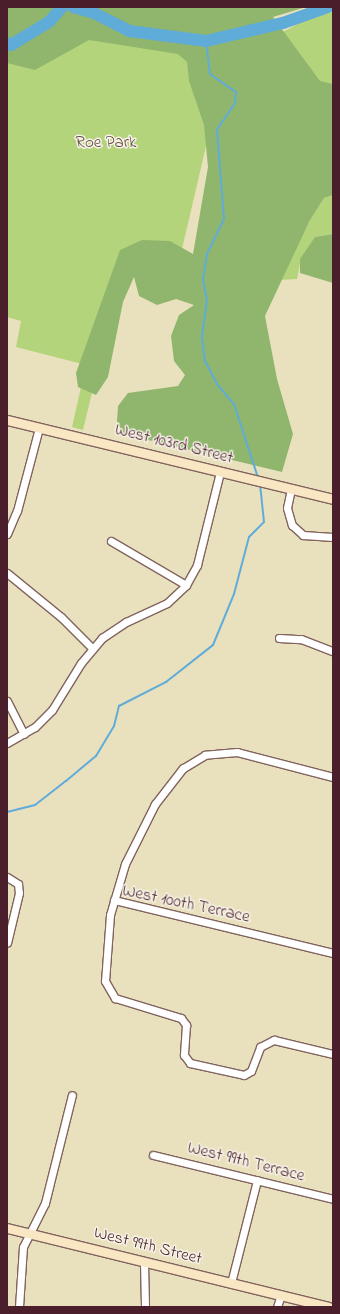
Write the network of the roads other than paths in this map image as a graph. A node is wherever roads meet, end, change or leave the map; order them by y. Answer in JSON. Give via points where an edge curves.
{"nodes":[{"id":1,"x":7,"y":420,"type":"edge"},
{"id":2,"x":38,"y":428,"type":"junction"},
{"id":3,"x":220,"y":472,"type":"junction"},
{"id":4,"x":286,"y":488,"type":"junction"},
{"id":5,"x":333,"y":499,"type":"edge"},
{"id":6,"x":7,"y":534,"type":"edge"},
{"id":7,"x":333,"y":537,"type":"edge"},
{"id":8,"x":111,"y":542,"type":"dead end"},
{"id":9,"x":7,"y":573,"type":"edge"},
{"id":10,"x":186,"y":584,"type":"junction"},
{"id":11,"x":279,"y":638,"type":"dead end"},
{"id":12,"x":92,"y":648,"type":"junction"},
{"id":13,"x":333,"y":651,"type":"edge"},
{"id":14,"x":7,"y":701,"type":"edge"},
{"id":15,"x":24,"y":734,"type":"junction"},
{"id":16,"x":7,"y":743,"type":"edge"},
{"id":17,"x":333,"y":777,"type":"edge"},
{"id":18,"x":7,"y":877,"type":"edge"},
{"id":19,"x":114,"y":900,"type":"junction"},
{"id":20,"x":7,"y":943,"type":"edge"},
{"id":21,"x":333,"y":953,"type":"edge"},
{"id":22,"x":333,"y":1054,"type":"edge"},
{"id":23,"x":72,"y":1095,"type":"dead end"},
{"id":24,"x":153,"y":1154,"type":"dead end"},
{"id":25,"x":257,"y":1180,"type":"junction"},
{"id":26,"x":333,"y":1199,"type":"edge"},
{"id":27,"x":7,"y":1228,"type":"edge"},
{"id":28,"x":27,"y":1233,"type":"junction"},
{"id":29,"x":144,"y":1262,"type":"junction"},
{"id":30,"x":232,"y":1283,"type":"junction"},
{"id":31,"x":281,"y":1295,"type":"junction"},
{"id":32,"x":19,"y":1307,"type":"edge"},
{"id":33,"x":145,"y":1307,"type":"edge"},
{"id":34,"x":277,"y":1307,"type":"edge"},
{"id":35,"x":328,"y":1307,"type":"edge"}],
"edges":[{"from":1,"to":2,"type":"street","name":"West 103rd Street"},
{"from":2,"to":3,"type":"street","name":"West 103rd Street"},
{"from":2,"to":6,"type":"street","via":[[18,511]]},
{"from":3,"to":4,"type":"street","name":"West 103rd Street"},
{"from":3,"to":10,"type":"street","via":[[197,565]]},
{"from":4,"to":5,"type":"street","name":"West 103rd Street"},
{"from":4,"to":7,"type":"street","via":[[287,508],[292,525],[303,535]]},
{"from":8,"to":10,"type":"street"},
{"from":9,"to":12,"type":"street","via":[[61,616]]},
{"from":10,"to":12,"type":"street","via":[[167,604],[126,622]]},
{"from":11,"to":13,"type":"street","via":[[301,639]]},
{"from":12,"to":15,"type":"street","via":[[52,710]]},
{"from":14,"to":15,"type":"street"},
{"from":15,"to":16,"type":"street"},
{"from":17,"to":19,"type":"street","via":[[227,752],[205,755],[183,768],[164,789],[143,825]]},
{"from":18,"to":20,"type":"street","via":[[18,884],[19,894]]},
{"from":19,"to":21,"type":"street","name":"West 100th Terrace"},
{"from":19,"to":22,"type":"street","name":"West 100th Terrace","via":[[108,933],[106,989],[115,998],[181,1018],[186,1025],[184,1055],[190,1063],[244,1075],[251,1071],[260,1047],[274,1040]]},
{"from":23,"to":28,"type":"street","via":[[45,1203]]},
{"from":24,"to":25,"type":"street","name":"West 99th Terrace"},
{"from":25,"to":26,"type":"street","name":"West 99th Terrace"},
{"from":25,"to":30,"type":"street"},
{"from":27,"to":28,"type":"street","name":"West 99th Street"},
{"from":28,"to":29,"type":"street","name":"West 99th Street"},
{"from":28,"to":32,"type":"street","via":[[20,1260]]},
{"from":29,"to":30,"type":"street","name":"West 99th Street"},
{"from":29,"to":33,"type":"street"},
{"from":30,"to":31,"type":"street","name":"West 99th Street"},
{"from":31,"to":34,"type":"street"},
{"from":31,"to":35,"type":"street","name":"West 99th Street"}]}
